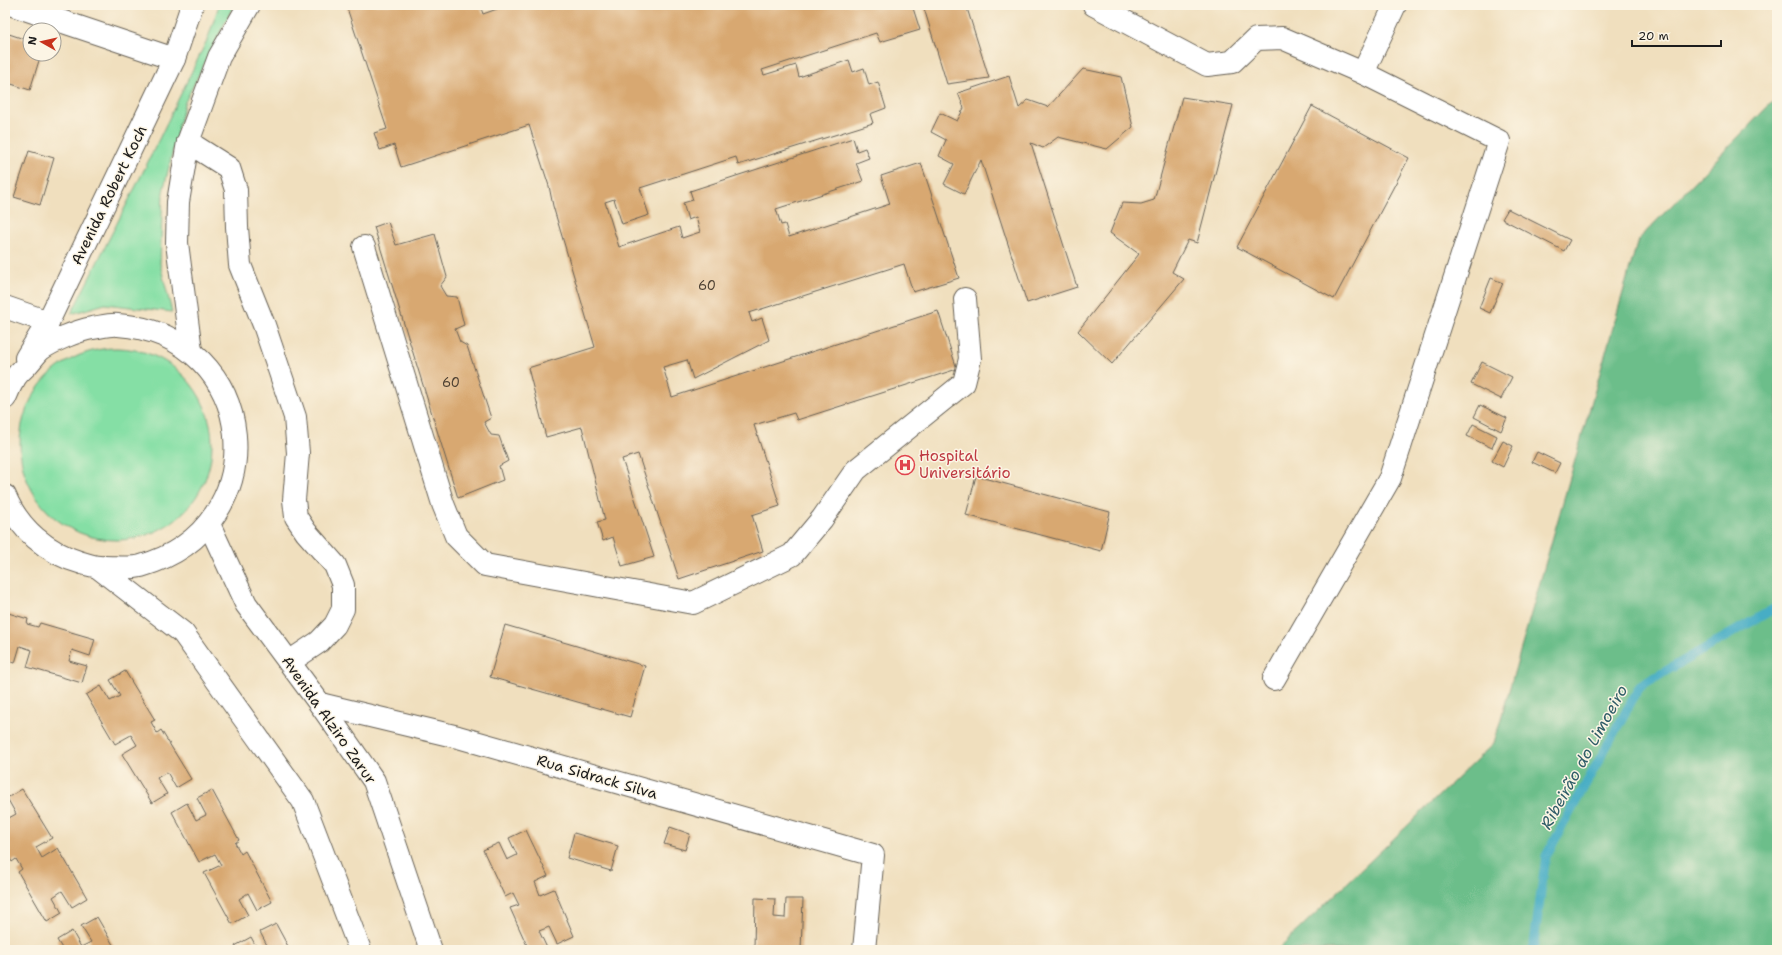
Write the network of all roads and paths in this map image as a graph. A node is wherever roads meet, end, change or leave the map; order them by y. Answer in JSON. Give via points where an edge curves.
{"nodes":[{"id":1,"x":12,"y":5,"type":"edge"},
{"id":2,"x":192,"y":5,"type":"edge"},
{"id":3,"x":249,"y":5,"type":"edge"},
{"id":4,"x":1094,"y":5,"type":"edge"},
{"id":5,"x":1394,"y":5,"type":"edge"},
{"id":6,"x":174,"y":59,"type":"junction"},
{"id":7,"x":1363,"y":73,"type":"junction"},
{"id":8,"x":188,"y":142,"type":"junction"},
{"id":9,"x":364,"y":247,"type":"dead end"},
{"id":10,"x":965,"y":299,"type":"dead end"},
{"id":11,"x":5,"y":307,"type":"edge"},
{"id":12,"x":48,"y":322,"type":"junction"},
{"id":13,"x":191,"y":351,"type":"junction"},
{"id":14,"x":9,"y":388,"type":"edge"},
{"id":15,"x":7,"y":505,"type":"edge"},
{"id":16,"x":209,"y":524,"type":"junction"},
{"id":17,"x":100,"y":568,"type":"junction"},
{"id":18,"x":289,"y":662,"type":"junction"},
{"id":19,"x":1274,"y":679,"type":"dead end"},
{"id":20,"x":320,"y":704,"type":"junction"},
{"id":21,"x":360,"y":950,"type":"edge"},
{"id":22,"x":431,"y":950,"type":"edge"},
{"id":23,"x":864,"y":950,"type":"edge"}],
"edges":[{"from":1,"to":6,"type":"main road"},
{"from":2,"to":6,"type":"main road","name":"Avenida Robert Koch"},
{"from":3,"to":8,"type":"main road","via":[[219,57]]},
{"from":4,"to":7,"type":"main road","via":[[1206,65],[1232,62],[1256,38],[1282,38]]},
{"from":5,"to":7,"type":"main road"},
{"from":6,"to":12,"type":"main road","name":"Avenida Robert Koch"},
{"from":7,"to":19,"type":"main road","via":[[1499,141],[1390,478]]},
{"from":8,"to":13,"type":"main road","via":[[178,202],[177,243]]},
{"from":8,"to":18,"type":"main road","via":[[229,168],[236,190],[240,265],[264,325],[295,417],[298,453],[294,500],[296,517],[335,565],[343,585],[343,609],[335,625],[319,642]]},
{"from":9,"to":10,"type":"main road","via":[[443,504],[456,536],[485,564],[693,603],[792,556],[856,470],[964,384],[970,359]]},
{"from":11,"to":12,"type":"main road"},
{"from":12,"to":14,"type":"main road","name":"Avenida Robert Koch"},
{"from":13,"to":14,"type":"main road","via":[[156,331],[117,324],[77,331],[41,350]]},
{"from":13,"to":16,"type":"main road","via":[[217,380],[233,415],[237,454],[228,491]]},
{"from":15,"to":17,"type":"main road","via":[[35,538],[65,558]]},
{"from":16,"to":17,"type":"main road","via":[[171,554],[140,566]]},
{"from":16,"to":18,"type":"main road","name":"Avenida Alziro Zarur","via":[[246,604]]},
{"from":17,"to":21,"type":"main road","via":[[183,633],[302,801]]},
{"from":18,"to":20,"type":"main road","name":"Avenida Alziro Zarur"},
{"from":20,"to":22,"type":"main road","name":"Avenida Alziro Zarur","via":[[374,781]]},
{"from":20,"to":23,"type":"main road","name":"Rua Sidrack Silva","via":[[458,737],[873,855]]}]}
